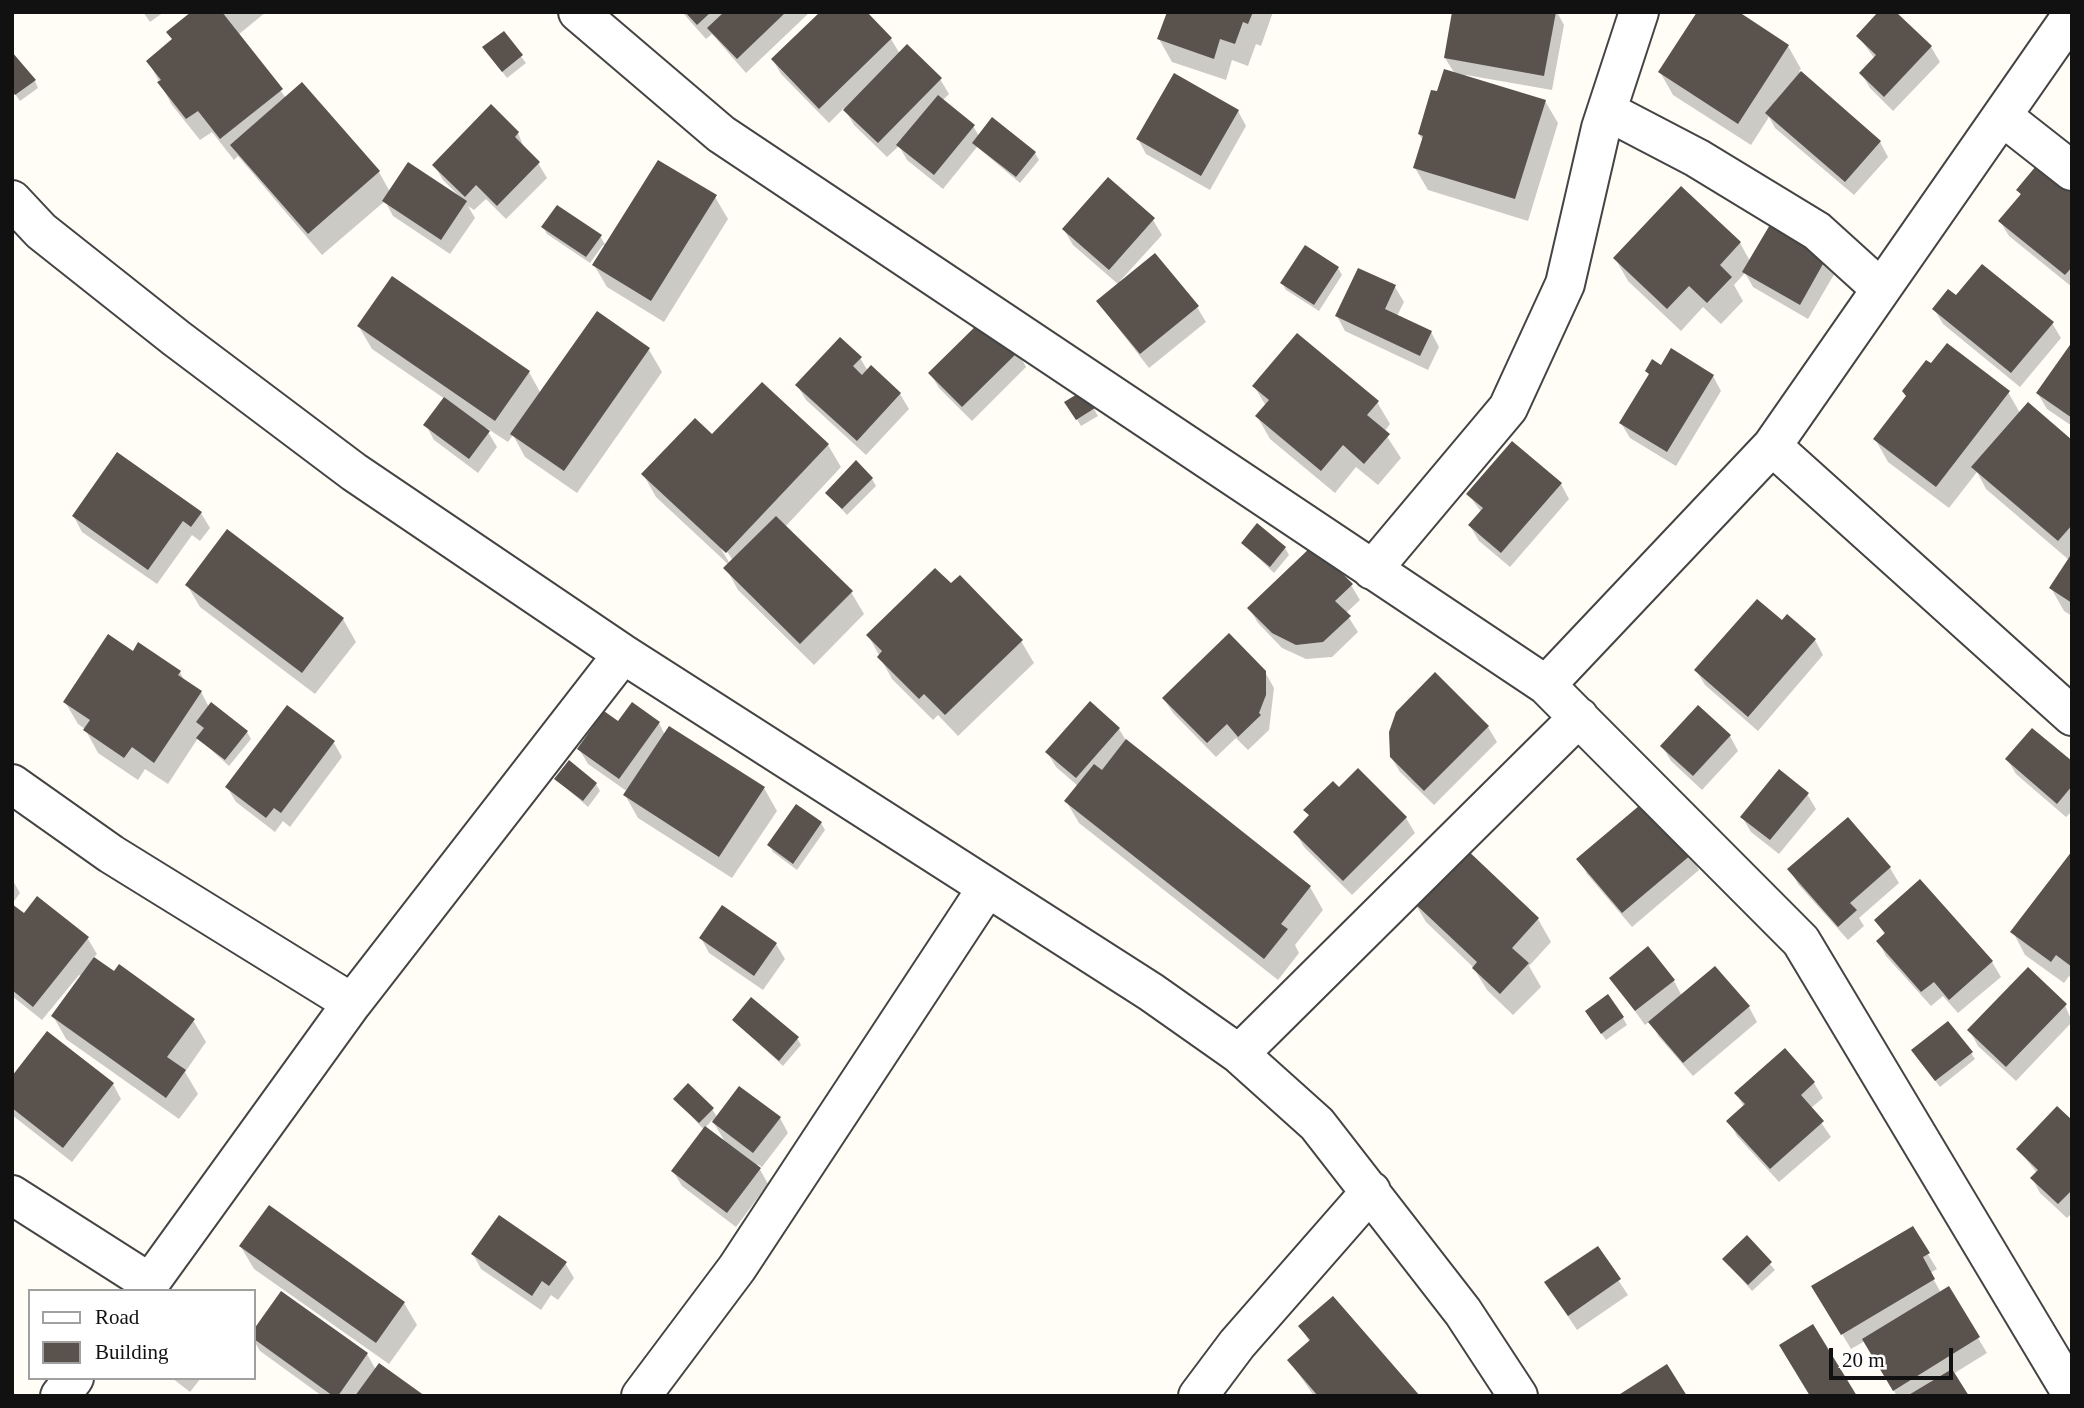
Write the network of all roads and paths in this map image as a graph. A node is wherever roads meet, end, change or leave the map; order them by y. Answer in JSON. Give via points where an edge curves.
{"nodes":[{"id":1,"x":578,"y":12,"type":"edge"},
{"id":2,"x":1639,"y":12,"type":"edge"},
{"id":3,"x":2072,"y":15,"type":"edge"},
{"id":4,"x":1606,"y":111,"type":"junction"},
{"id":5,"x":2002,"y":116,"type":"junction"},
{"id":6,"x":2072,"y":171,"type":"edge"},
{"id":7,"x":12,"y":200,"type":"edge"},
{"id":8,"x":1881,"y":289,"type":"junction"},
{"id":9,"x":1772,"y":446,"type":"junction"},
{"id":10,"x":1372,"y":570,"type":"junction"},
{"id":11,"x":623,"y":654,"type":"junction"},
{"id":12,"x":1546,"y":685,"type":"junction"},
{"id":13,"x":2072,"y":716,"type":"edge"},
{"id":14,"x":1579,"y":717,"type":"junction"},
{"id":15,"x":12,"y":784,"type":"edge"},
{"id":16,"x":987,"y":888,"type":"junction"},
{"id":17,"x":352,"y":1003,"type":"junction"},
{"id":18,"x":1239,"y":1054,"type":"junction"},
{"id":19,"x":1371,"y":1191,"type":"junction"},
{"id":20,"x":12,"y":1195,"type":"edge"},
{"id":21,"x":147,"y":1287,"type":"edge"},
{"id":22,"x":72,"y":1380,"type":"edge"},
{"id":23,"x":2072,"y":1394,"type":"edge"},
{"id":24,"x":60,"y":1396,"type":"edge"},
{"id":25,"x":641,"y":1396,"type":"edge"},
{"id":26,"x":1198,"y":1396,"type":"edge"},
{"id":27,"x":1518,"y":1396,"type":"edge"}],
"edges":[{"from":1,"to":10,"type":"street","via":[[721,134]]},
{"from":2,"to":4,"type":"street"},
{"from":3,"to":5,"type":"street"},
{"from":4,"to":8,"type":"street","via":[[1697,158],[1817,232]]},
{"from":4,"to":10,"type":"street","via":[[1566,284],[1508,408]]},
{"from":5,"to":6,"type":"street"},
{"from":5,"to":8,"type":"street"},
{"from":7,"to":11,"type":"street","via":[[41,232],[343,464]]},
{"from":8,"to":9,"type":"street"},
{"from":9,"to":12,"type":"street"},
{"from":9,"to":13,"type":"street"},
{"from":10,"to":12,"type":"street"},
{"from":11,"to":16,"type":"street"},
{"from":11,"to":17,"type":"street"},
{"from":12,"to":14,"type":"street"},
{"from":14,"to":18,"type":"street"},
{"from":14,"to":23,"type":"street","via":[[1801,941]]},
{"from":15,"to":17,"type":"street","via":[[111,854]]},
{"from":16,"to":18,"type":"street"},
{"from":16,"to":25,"type":"street","via":[[737,1268]]},
{"from":17,"to":21,"type":"street"},
{"from":18,"to":19,"type":"street","via":[[1317,1124]]},
{"from":19,"to":26,"type":"street","via":[[1237,1344]]},
{"from":19,"to":27,"type":"street","via":[[1464,1312]]},
{"from":20,"to":21,"type":"street"},
{"from":22,"to":24,"type":"street"}]}
